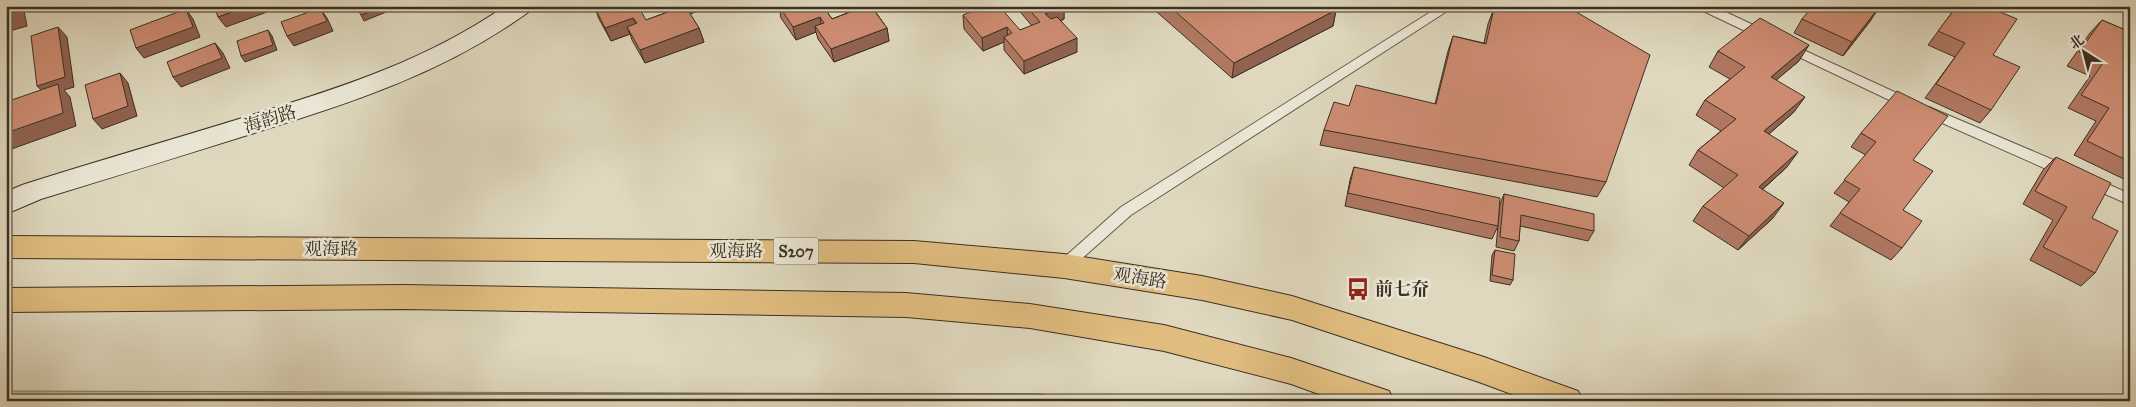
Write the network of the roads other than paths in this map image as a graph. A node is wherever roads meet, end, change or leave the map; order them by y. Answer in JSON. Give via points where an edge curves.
{"nodes":[{"id":1,"x":522,"y":6,"type":"edge"},
{"id":2,"x":1449,"y":6,"type":"edge"},
{"id":3,"x":1703,"y":6,"type":"edge"},
{"id":4,"x":2130,"y":200,"type":"edge"},
{"id":5,"x":6,"y":204,"type":"edge"},
{"id":6,"x":6,"y":247,"type":"edge"},
{"id":7,"x":1064,"y":266,"type":"junction"},
{"id":8,"x":6,"y":300,"type":"edge"},
{"id":9,"x":1378,"y":401,"type":"edge"},
{"id":10,"x":1567,"y":401,"type":"edge"}],
"edges":[{"from":1,"to":5,"type":"street","name":"海韵路","via":[[448,53],[351,94],[32,192]]},
{"from":2,"to":7,"type":"lane","via":[[1126,210]]},
{"from":3,"to":4,"type":"lane","via":[[1904,102]]},
{"from":6,"to":7,"type":"main road","name":"观海路","number":"S207","via":[[914,252]]},
{"from":7,"to":10,"type":"main road","name":"观海路","number":"S207","via":[[1202,288],[1292,308],[1484,370]]},
{"from":8,"to":9,"type":"main road","via":[[404,297],[906,305],[1030,316],[1164,338],[1291,370]]}]}
